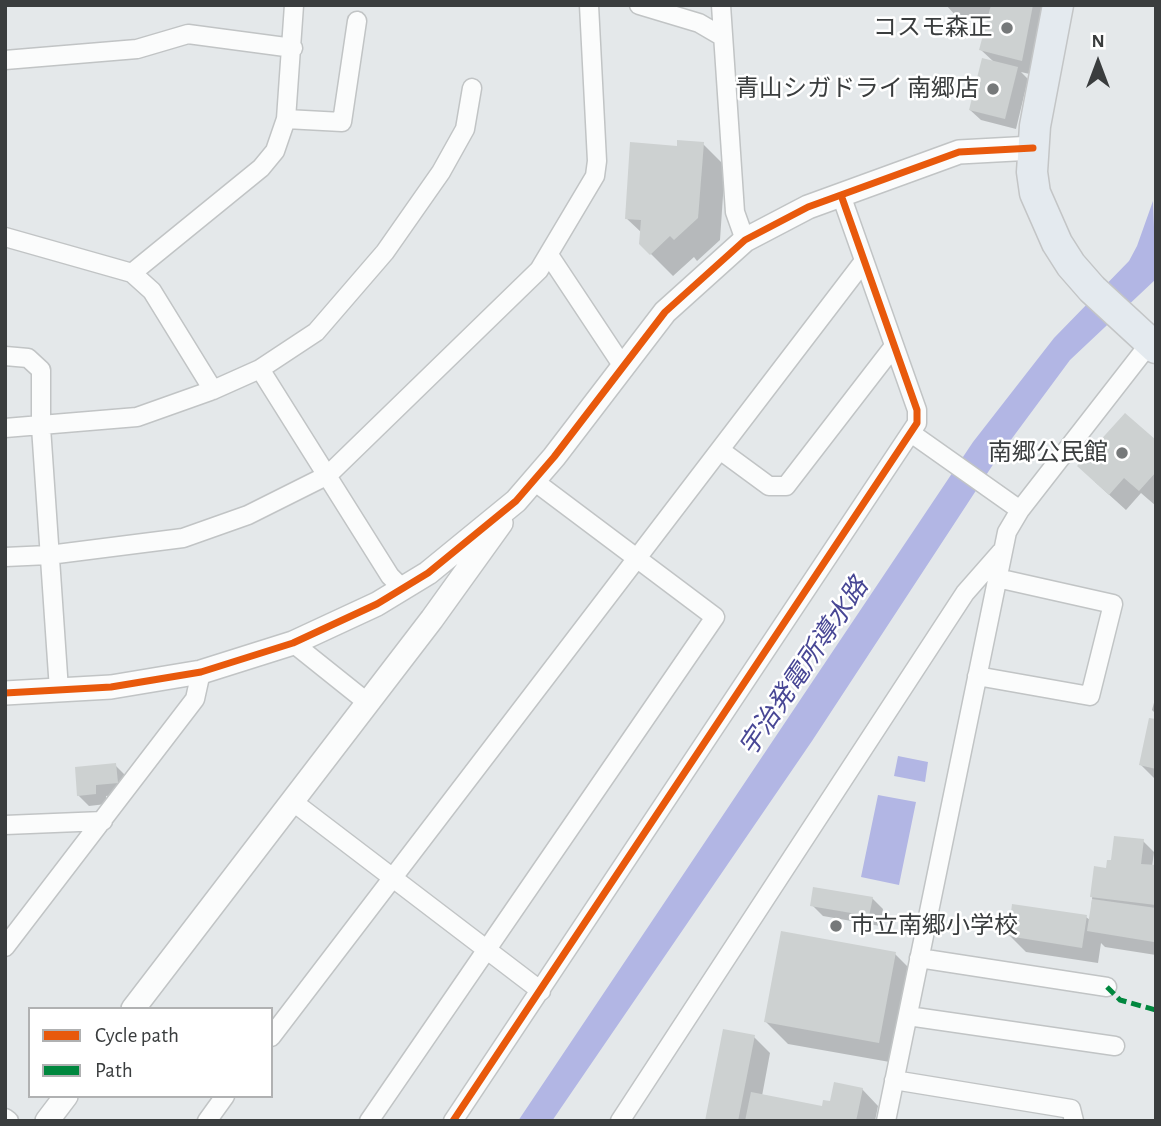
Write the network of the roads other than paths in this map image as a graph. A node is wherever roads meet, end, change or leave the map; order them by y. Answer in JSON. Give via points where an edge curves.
{"nodes":[{"id":1,"x":294,"y":5,"type":"edge"},
{"id":2,"x":589,"y":5,"type":"edge"},
{"id":3,"x":639,"y":5,"type":"edge"},
{"id":4,"x":721,"y":5,"type":"edge"},
{"id":5,"x":1058,"y":5,"type":"edge"},
{"id":6,"x":358,"y":21,"type":"dead end"},
{"id":7,"x":723,"y":37,"type":"junction"},
{"id":8,"x":293,"y":48,"type":"junction"},
{"id":9,"x":5,"y":60,"type":"edge"},
{"id":10,"x":472,"y":88,"type":"dead end"},
{"id":11,"x":286,"y":119,"type":"junction"},
{"id":12,"x":1033,"y":148,"type":"junction"},
{"id":13,"x":841,"y":195,"type":"junction"},
{"id":14,"x":5,"y":237,"type":"edge"},
{"id":15,"x":745,"y":240,"type":"junction"},
{"id":16,"x":549,"y":255,"type":"junction"},
{"id":17,"x":864,"y":261,"type":"junction"},
{"id":18,"x":132,"y":273,"type":"junction"},
{"id":19,"x":894,"y":346,"type":"junction"},
{"id":20,"x":1153,"y":346,"type":"edge"},
{"id":21,"x":5,"y":356,"type":"edge"},
{"id":22,"x":624,"y":368,"type":"junction"},
{"id":23,"x":260,"y":369,"type":"junction"},
{"id":24,"x":213,"y":390,"type":"junction"},
{"id":25,"x":41,"y":427,"type":"junction"},
{"id":26,"x":5,"y":428,"type":"edge"},
{"id":27,"x":911,"y":433,"type":"junction"},
{"id":28,"x":720,"y":450,"type":"junction"},
{"id":29,"x":328,"y":475,"type":"junction"},
{"id":30,"x":534,"y":481,"type":"junction"},
{"id":31,"x":516,"y":501,"type":"junction"},
{"id":32,"x":1020,"y":510,"type":"junction"},
{"id":33,"x":1001,"y":551,"type":"junction"},
{"id":34,"x":49,"y":555,"type":"junction"},
{"id":35,"x":5,"y":556,"type":"edge"},
{"id":36,"x":636,"y":560,"type":"junction"},
{"id":37,"x":997,"y":578,"type":"junction"},
{"id":38,"x":403,"y":589,"type":"junction"},
{"id":39,"x":432,"y":619,"type":"junction"},
{"id":40,"x":293,"y":643,"type":"junction"},
{"id":41,"x":201,"y":672,"type":"junction"},
{"id":42,"x":977,"y":676,"type":"junction"},
{"id":43,"x":59,"y":691,"type":"junction"},
{"id":44,"x":5,"y":693,"type":"edge"},
{"id":45,"x":368,"y":704,"type":"junction"},
{"id":46,"x":292,"y":801,"type":"junction"},
{"id":47,"x":103,"y":821,"type":"junction"},
{"id":48,"x":5,"y":825,"type":"edge"},
{"id":49,"x":393,"y":878,"type":"junction"},
{"id":50,"x":12,"y":929,"type":"edge"},
{"id":51,"x":5,"y":947,"type":"edge"},
{"id":52,"x":487,"y":950,"type":"junction"},
{"id":53,"x":919,"y":958,"type":"junction"},
{"id":54,"x":1107,"y":987,"type":"dead end"},
{"id":55,"x":541,"y":992,"type":"junction"},
{"id":56,"x":135,"y":1007,"type":"edge"},
{"id":57,"x":908,"y":1016,"type":"junction"},
{"id":58,"x":273,"y":1034,"type":"edge"},
{"id":59,"x":1115,"y":1046,"type":"dead end"},
{"id":60,"x":894,"y":1080,"type":"junction"},
{"id":61,"x":64,"y":1098,"type":"edge"},
{"id":62,"x":223,"y":1098,"type":"edge"},
{"id":63,"x":47,"y":1121,"type":"edge"},
{"id":64,"x":206,"y":1121,"type":"edge"},
{"id":65,"x":369,"y":1121,"type":"edge"},
{"id":66,"x":453,"y":1121,"type":"edge"},
{"id":67,"x":620,"y":1121,"type":"edge"},
{"id":68,"x":886,"y":1121,"type":"edge"},
{"id":69,"x":1074,"y":1121,"type":"edge"}],
"edges":[{"from":1,"to":8,"type":"street"},
{"from":2,"to":16,"type":"street","via":[[595,176]]},
{"from":3,"to":7,"type":"street","via":[[699,23]]},
{"from":4,"to":7,"type":"street"},
{"from":5,"to":12,"type":"highway"},
{"from":6,"to":11,"type":"street","via":[[342,122]]},
{"from":7,"to":15,"type":"street","via":[[735,212]]},
{"from":8,"to":9,"type":"street","via":[[188,34],[136,49]]},
{"from":8,"to":11,"type":"street"},
{"from":10,"to":23,"type":"street","via":[[466,129],[385,252],[316,332]]},
{"from":11,"to":18,"type":"street","via":[[275,151],[261,168]]},
{"from":12,"to":13,"type":"street","via":[[959,152]]},
{"from":12,"to":20,"type":"highway","via":[[1033,183],[1043,215],[1064,254],[1091,289]]},
{"from":13,"to":15,"type":"street"},
{"from":13,"to":17,"type":"street"},
{"from":14,"to":18,"type":"street"},
{"from":15,"to":22,"type":"street","via":[[665,312]]},
{"from":16,"to":22,"type":"street"},
{"from":16,"to":29,"type":"street","via":[[539,270]]},
{"from":17,"to":19,"type":"street"},
{"from":17,"to":28,"type":"street"},
{"from":18,"to":24,"type":"street","via":[[152,291]]},
{"from":19,"to":27,"type":"street","via":[[917,410]]},
{"from":19,"to":28,"type":"street","via":[[786,486],[769,486]]},
{"from":20,"to":32,"type":"street"},
{"from":21,"to":25,"type":"street","via":[[28,358],[41,370]]},
{"from":22,"to":30,"type":"street"},
{"from":23,"to":24,"type":"street"},
{"from":23,"to":29,"type":"street"},
{"from":24,"to":25,"type":"street","via":[[136,417]]},
{"from":25,"to":26,"type":"street"},
{"from":25,"to":34,"type":"street"},
{"from":27,"to":32,"type":"street"},
{"from":27,"to":55,"type":"street"},
{"from":28,"to":36,"type":"street"},
{"from":29,"to":34,"type":"street","via":[[248,515],[183,538]]},
{"from":29,"to":38,"type":"street","via":[[390,576]]},
{"from":30,"to":31,"type":"street"},
{"from":30,"to":36,"type":"street"},
{"from":31,"to":38,"type":"street"},
{"from":31,"to":39,"type":"street"},
{"from":32,"to":33,"type":"street"},
{"from":33,"to":37,"type":"street"},
{"from":33,"to":67,"type":"street","via":[[965,593]]},
{"from":34,"to":35,"type":"street"},
{"from":34,"to":43,"type":"street"},
{"from":36,"to":49,"type":"street"},
{"from":36,"to":52,"type":"street","via":[[715,617]]},
{"from":37,"to":42,"type":"street"},
{"from":37,"to":42,"type":"street","via":[[1113,604],[1090,696]]},
{"from":38,"to":39,"type":"street","via":[[417,594]]},
{"from":38,"to":40,"type":"street"},
{"from":39,"to":45,"type":"street"},
{"from":40,"to":41,"type":"street"},
{"from":40,"to":45,"type":"street"},
{"from":41,"to":43,"type":"street"},
{"from":41,"to":47,"type":"street","via":[[195,699]]},
{"from":42,"to":53,"type":"street"},
{"from":43,"to":44,"type":"street"},
{"from":45,"to":46,"type":"street"},
{"from":46,"to":49,"type":"street"},
{"from":46,"to":56,"type":"street"},
{"from":47,"to":48,"type":"street"},
{"from":47,"to":50,"type":"street"},
{"from":49,"to":52,"type":"street"},
{"from":49,"to":58,"type":"street"},
{"from":50,"to":51,"type":"street"},
{"from":52,"to":55,"type":"street"},
{"from":52,"to":65,"type":"street"},
{"from":53,"to":54,"type":"street"},
{"from":53,"to":57,"type":"street"},
{"from":55,"to":66,"type":"street"},
{"from":57,"to":59,"type":"street"},
{"from":57,"to":60,"type":"street"},
{"from":60,"to":68,"type":"street"},
{"from":60,"to":69,"type":"street","via":[[1071,1109]]},
{"from":61,"to":63,"type":"street"},
{"from":62,"to":64,"type":"street"}]}
